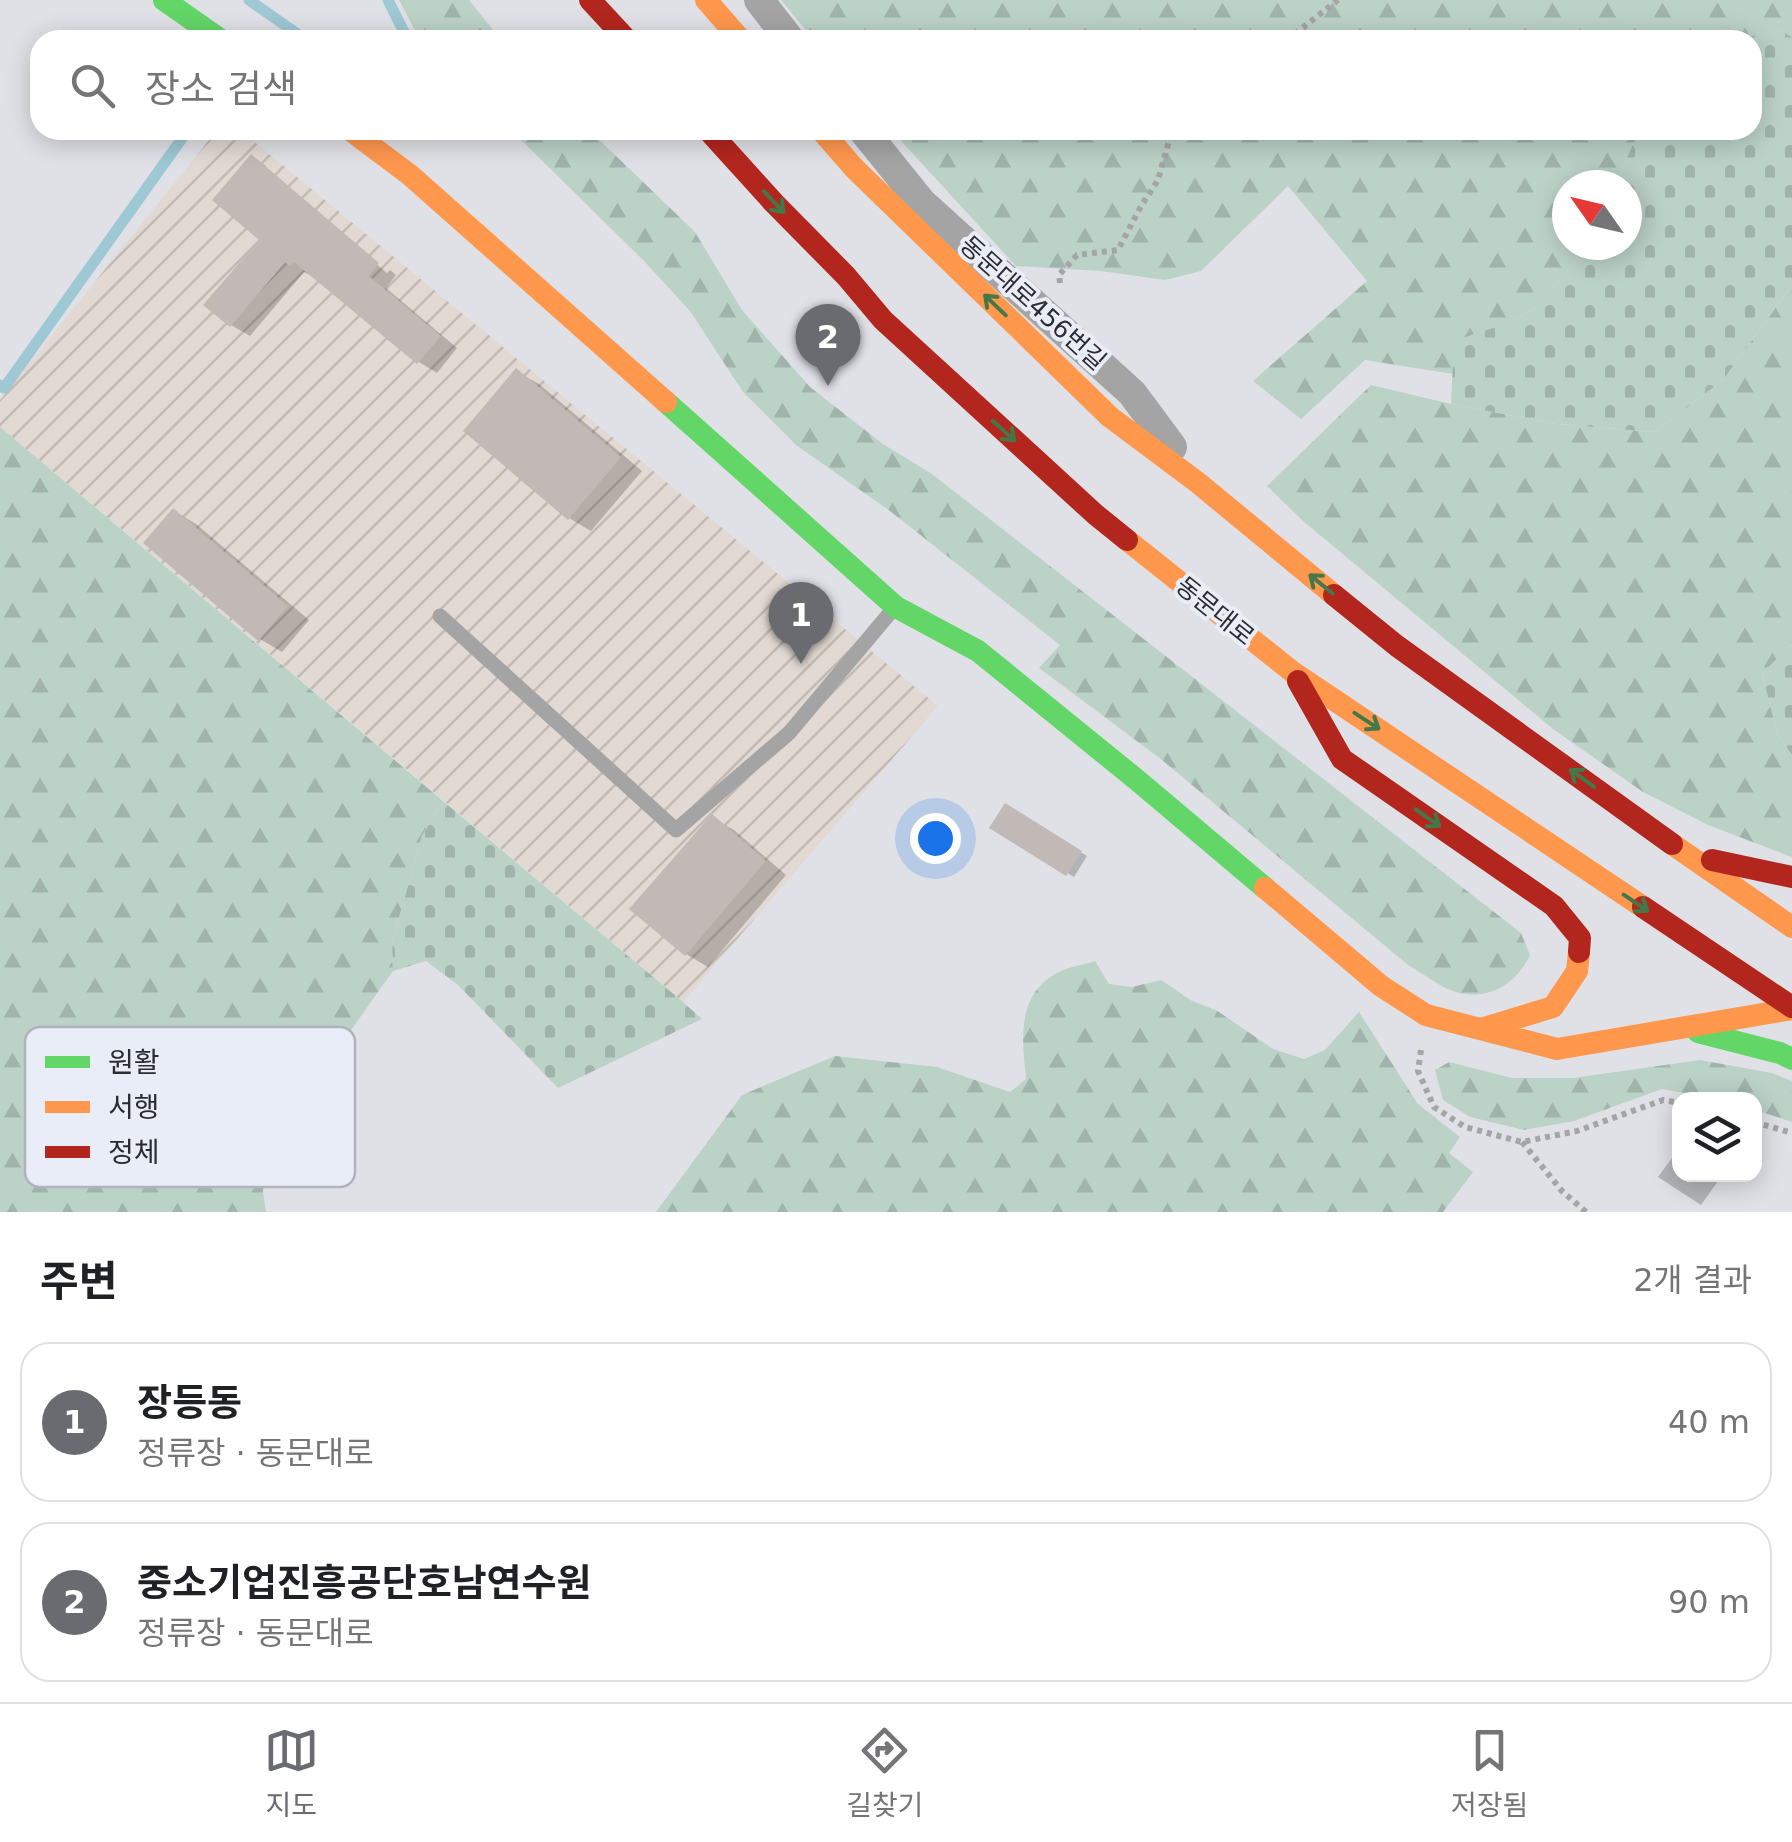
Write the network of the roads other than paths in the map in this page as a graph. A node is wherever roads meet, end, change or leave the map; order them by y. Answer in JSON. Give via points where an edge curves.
{"nodes":[{"id":1,"x":164,"y":0,"type":"edge"},
{"id":2,"x":590,"y":0,"type":"edge"},
{"id":3,"x":706,"y":0,"type":"edge"},
{"id":4,"x":758,"y":0,"type":"edge"},
{"id":5,"x":207,"y":30,"type":"edge"},
{"id":6,"x":618,"y":30,"type":"edge"},
{"id":7,"x":732,"y":30,"type":"edge"},
{"id":8,"x":782,"y":30,"type":"edge"},
{"id":9,"x":363,"y":140,"type":"edge"},
{"id":10,"x":717,"y":140,"type":"edge"},
{"id":11,"x":829,"y":140,"type":"edge"},
{"id":12,"x":871,"y":140,"type":"edge"},
{"id":13,"x":1198,"y":482,"type":"junction"},
{"id":14,"x":896,"y":606,"type":"junction"},
{"id":15,"x":440,"y":616,"type":"dead end"},
{"id":16,"x":1294,"y":673,"type":"junction"},
{"id":17,"x":1689,"y":856,"type":"junction"},
{"id":18,"x":1792,"y":877,"type":"edge"},
{"id":19,"x":1792,"y":927,"type":"edge"},
{"id":20,"x":1792,"y":1008,"type":"edge"},
{"id":21,"x":1678,"y":1028,"type":"junction"},
{"id":22,"x":1481,"y":1029,"type":"junction"},
{"id":23,"x":1792,"y":1060,"type":"edge"}],
"edges":[{"from":1,"to":5,"type":"main road"},
{"from":2,"to":6,"type":"main road"},
{"from":3,"to":7,"type":"main road"},
{"from":4,"to":8,"type":"street"},
{"from":9,"to":14,"type":"main road"},
{"from":10,"to":16,"type":"main road","name":"동문대로","one_way":true,"via":[[882,320],[1096,515]]},
{"from":13,"to":11,"type":"main road","one_way":true,"via":[[1110,418]]},
{"from":12,"to":13,"type":"street","name":"동문대로456번길","via":[[922,202],[1132,394]]},
{"from":17,"to":13,"type":"main road","one_way":true,"via":[[1397,646]]},
{"from":14,"to":15,"type":"lane","via":[[790,733],[676,830]]},
{"from":14,"to":22,"type":"main road","via":[[978,651],[1381,986],[1426,1014]]},
{"from":16,"to":20,"type":"main road","name":"동문대로","one_way":true},
{"from":16,"to":22,"type":"main road","one_way":true,"via":[[1342,759],[1554,906],[1580,938],[1577,971],[1553,1007]]},
{"from":17,"to":18,"type":"main road"},
{"from":17,"to":19,"type":"main road"},
{"from":20,"to":21,"type":"main road"},
{"from":21,"to":22,"type":"main road","via":[[1557,1049]]},
{"from":21,"to":23,"type":"main road"}]}
